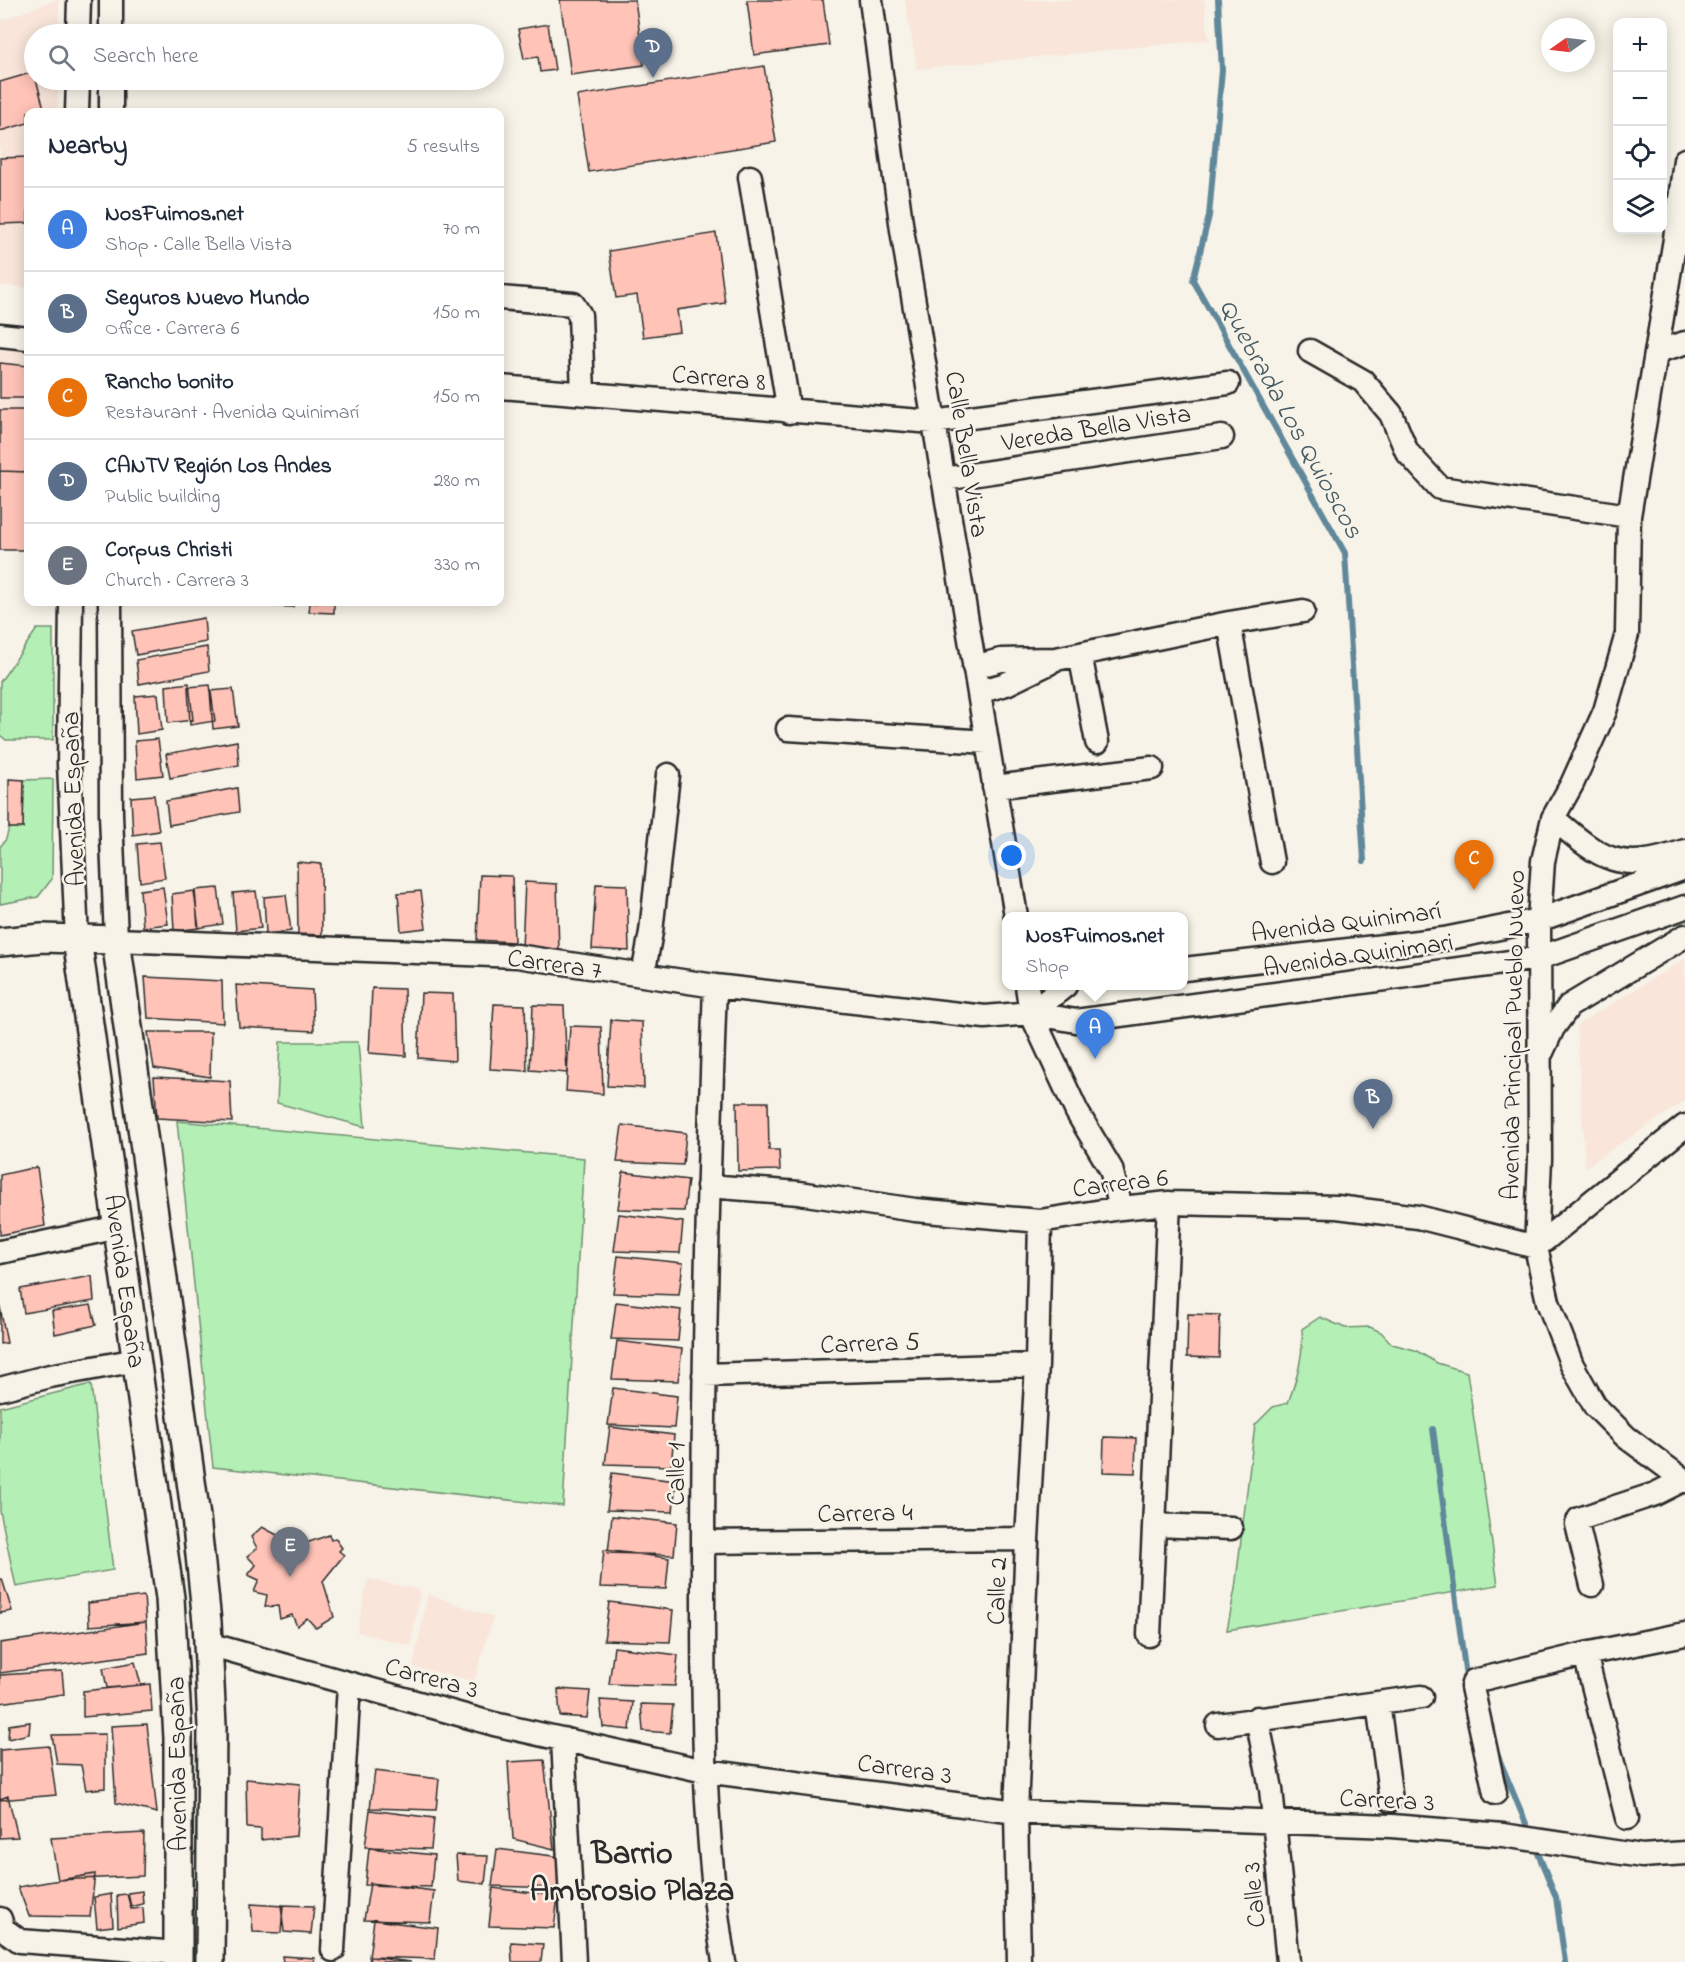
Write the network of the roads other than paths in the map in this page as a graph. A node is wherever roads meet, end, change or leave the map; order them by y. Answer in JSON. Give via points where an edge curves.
{"nodes":[{"id":1,"x":79,"y":0,"type":"edge"},
{"id":2,"x":111,"y":0,"type":"edge"},
{"id":3,"x":871,"y":0,"type":"edge"},
{"id":4,"x":78,"y":24,"type":"edge"},
{"id":5,"x":111,"y":24,"type":"edge"},
{"id":6,"x":78,"y":90,"type":"edge"},
{"id":7,"x":111,"y":90,"type":"edge"},
{"id":8,"x":77,"y":108,"type":"edge"},
{"id":9,"x":111,"y":108,"type":"edge"},
{"id":10,"x":1685,"y":160,"type":"edge"},
{"id":11,"x":750,"y":177,"type":"dead end"},
{"id":12,"x":1680,"y":237,"type":"edge"},
{"id":13,"x":504,"y":298,"type":"edge"},
{"id":14,"x":0,"y":335,"type":"edge"},
{"id":15,"x":24,"y":338,"type":"edge"},
{"id":16,"x":1685,"y":343,"type":"edge"},
{"id":17,"x":1311,"y":351,"type":"dead end"},
{"id":18,"x":1657,"y":351,"type":"junction"},
{"id":19,"x":1228,"y":383,"type":"dead end"},
{"id":20,"x":504,"y":389,"type":"edge"},
{"id":21,"x":583,"y":393,"type":"junction"},
{"id":22,"x":789,"y":412,"type":"junction"},
{"id":23,"x":933,"y":422,"type":"junction"},
{"id":24,"x":1222,"y":437,"type":"dead end"},
{"id":25,"x":944,"y":479,"type":"junction"},
{"id":26,"x":1629,"y":516,"type":"junction"},
{"id":27,"x":71,"y":606,"type":"edge"},
{"id":28,"x":110,"y":606,"type":"edge"},
{"id":29,"x":1303,"y":611,"type":"dead end"},
{"id":30,"x":1230,"y":623,"type":"junction"},
{"id":31,"x":1080,"y":654,"type":"junction"},
{"id":32,"x":1056,"y":659,"type":"junction"},
{"id":33,"x":974,"y":667,"type":"junction"},
{"id":34,"x":979,"y":692,"type":"junction"},
{"id":35,"x":788,"y":729,"type":"dead end"},
{"id":36,"x":987,"y":742,"type":"junction"},
{"id":37,"x":1097,"y":742,"type":"dead end"},
{"id":38,"x":1152,"y":768,"type":"dead end"},
{"id":39,"x":668,"y":775,"type":"dead end"},
{"id":40,"x":993,"y":787,"type":"junction"},
{"id":41,"x":1553,"y":818,"type":"junction"},
{"id":42,"x":1685,"y":851,"type":"edge"},
{"id":43,"x":1272,"y":862,"type":"dead end"},
{"id":44,"x":1685,"y":868,"type":"edge"},
{"id":45,"x":1685,"y":907,"type":"edge"},
{"id":46,"x":1015,"y":912,"type":"edge"},
{"id":47,"x":1539,"y":920,"type":"junction"},
{"id":48,"x":1685,"y":936,"type":"edge"},
{"id":49,"x":77,"y":939,"type":"junction"},
{"id":50,"x":116,"y":940,"type":"junction"},
{"id":51,"x":0,"y":942,"type":"edge"},
{"id":52,"x":1539,"y":958,"type":"junction"},
{"id":53,"x":1188,"y":969,"type":"edge"},
{"id":54,"x":643,"y":975,"type":"junction"},
{"id":55,"x":715,"y":986,"type":"junction"},
{"id":56,"x":1028,"y":990,"type":"edge"},
{"id":57,"x":1060,"y":990,"type":"edge"},
{"id":58,"x":1031,"y":1013,"type":"junction"},
{"id":59,"x":1540,"y":1056,"type":"junction"},
{"id":60,"x":1685,"y":1126,"type":"edge"},
{"id":61,"x":708,"y":1186,"type":"junction"},
{"id":62,"x":1169,"y":1203,"type":"junction"},
{"id":63,"x":1121,"y":1208,"type":"junction"},
{"id":64,"x":1040,"y":1221,"type":"junction"},
{"id":65,"x":119,"y":1227,"type":"junction"},
{"id":66,"x":1536,"y":1247,"type":"junction"},
{"id":67,"x":0,"y":1252,"type":"edge"},
{"id":68,"x":137,"y":1360,"type":"junction"},
{"id":69,"x":1037,"y":1365,"type":"junction"},
{"id":70,"x":704,"y":1375,"type":"junction"},
{"id":71,"x":0,"y":1389,"type":"edge"},
{"id":72,"x":1684,"y":1480,"type":"edge"},
{"id":73,"x":1155,"y":1525,"type":"junction"},
{"id":74,"x":1231,"y":1528,"type":"dead end"},
{"id":75,"x":1027,"y":1539,"type":"junction"},
{"id":76,"x":703,"y":1542,"type":"junction"},
{"id":77,"x":1592,"y":1585,"type":"dead end"},
{"id":78,"x":1685,"y":1634,"type":"edge"},
{"id":79,"x":1149,"y":1635,"type":"dead end"},
{"id":80,"x":208,"y":1644,"type":"junction"},
{"id":81,"x":1585,"y":1654,"type":"junction"},
{"id":82,"x":349,"y":1685,"type":"junction"},
{"id":83,"x":1421,"y":1696,"type":"dead end"},
{"id":84,"x":1378,"y":1703,"type":"junction"},
{"id":85,"x":1257,"y":1718,"type":"junction"},
{"id":86,"x":1218,"y":1725,"type":"dead end"},
{"id":87,"x":563,"y":1739,"type":"junction"},
{"id":88,"x":705,"y":1771,"type":"junction"},
{"id":89,"x":1495,"y":1793,"type":"dead end"},
{"id":90,"x":1391,"y":1800,"type":"dead end"},
{"id":91,"x":1016,"y":1812,"type":"junction"},
{"id":92,"x":1627,"y":1818,"type":"dead end"},
{"id":93,"x":1275,"y":1823,"type":"junction"},
{"id":94,"x":1684,"y":1853,"type":"edge"},
{"id":95,"x":0,"y":1919,"type":"edge"},
{"id":96,"x":333,"y":1950,"type":"dead end"},
{"id":97,"x":178,"y":1957,"type":"edge"},
{"id":98,"x":210,"y":1962,"type":"edge"},
{"id":99,"x":573,"y":1962,"type":"edge"},
{"id":100,"x":724,"y":1962,"type":"edge"},
{"id":101,"x":1019,"y":1962,"type":"edge"},
{"id":102,"x":1288,"y":1962,"type":"edge"}],
"edges":[{"from":1,"to":4,"type":"street"},
{"from":2,"to":5,"type":"street"},
{"from":3,"to":23,"type":"street","name":"Calle Bella Vista"},
{"from":6,"to":8,"type":"street"},
{"from":7,"to":9,"type":"street"},
{"from":10,"to":12,"type":"street","name":"Avenida Principal Pueblo Nuevo"},
{"from":11,"to":22,"type":"street"},
{"from":12,"to":18,"type":"street","name":"Avenida Principal Pueblo Nuevo"},
{"from":13,"to":21,"type":"street","via":[[573,304],[580,315]]},
{"from":14,"to":15,"type":"street"},
{"from":16,"to":18,"type":"street"},
{"from":17,"to":26,"type":"street","via":[[1364,381],[1391,414],[1407,452],[1440,488]]},
{"from":18,"to":26,"type":"street","name":"Avenida Principal Pueblo Nuevo"},
{"from":19,"to":23,"type":"street","name":"Carrera 8"},
{"from":20,"to":21,"type":"street","name":"Carrera 8","via":[[534,400]]},
{"from":21,"to":22,"type":"street","name":"Carrera 8"},
{"from":22,"to":23,"type":"street","name":"Carrera 8"},
{"from":23,"to":25,"type":"street","name":"Calle Bella Vista"},
{"from":24,"to":25,"type":"street","name":"Vereda Bella Vista"},
{"from":25,"to":33,"type":"street","name":"Calle Bella Vista"},
{"from":26,"to":41,"type":"street","name":"Avenida Principal Pueblo Nuevo","via":[[1627,634],[1618,673],[1577,773]]},
{"from":27,"to":49,"type":"street","name":"Avenida España","via":[[69,764]]},
{"from":28,"to":50,"type":"street","name":"Avenida España"},
{"from":29,"to":30,"type":"street"},
{"from":30,"to":31,"type":"street"},
{"from":30,"to":43,"type":"street"},
{"from":31,"to":32,"type":"street"},
{"from":31,"to":37,"type":"street"},
{"from":32,"to":33,"type":"street","via":[[1001,660]]},
{"from":32,"to":34,"type":"street","via":[[1006,684]]},
{"from":33,"to":34,"type":"street","name":"Calle Bella Vista"},
{"from":34,"to":36,"type":"street","name":"Calle Bella Vista"},
{"from":35,"to":36,"type":"street"},
{"from":36,"to":40,"type":"street","name":"Calle Bella Vista"},
{"from":38,"to":40,"type":"street"},
{"from":39,"to":54,"type":"street"},
{"from":40,"to":46,"type":"street","name":"Calle Bella Vista"},
{"from":41,"to":42,"type":"street","via":[[1592,851],[1610,860],[1634,863]]},
{"from":41,"to":47,"type":"street","name":"Avenida Principal Pueblo Nuevo","via":[[1544,861]]},
{"from":44,"to":47,"type":"street","name":"Avenida Quinimarí"},
{"from":45,"to":52,"type":"street","name":"Avenida Quinimari"},
{"from":47,"to":52,"type":"street","name":"Avenida Principal Pueblo Nuevo"},
{"from":47,"to":53,"type":"street","name":"Avenida Quinimarí","via":[[1444,939]]},
{"from":48,"to":59,"type":"street","via":[[1569,1006]]},
{"from":49,"to":50,"type":"street","name":"Carrera 7"},
{"from":49,"to":51,"type":"street","name":"Carrera 7"},
{"from":49,"to":65,"type":"street","name":"Avenida España"},
{"from":50,"to":54,"type":"street","name":"Carrera 7","via":[[517,956]]},
{"from":50,"to":80,"type":"street","name":"Avenida España","via":[[194,1506]]},
{"from":52,"to":58,"type":"street","name":"Avenida Quinimari","via":[[1076,1021]]},
{"from":52,"to":59,"type":"street","name":"Avenida Principal Pueblo Nuevo"},
{"from":54,"to":55,"type":"street","name":"Carrera 7"},
{"from":55,"to":58,"type":"street","name":"Carrera 7","via":[[985,1017]]},
{"from":55,"to":61,"type":"street","name":"Calle 1"},
{"from":56,"to":58,"type":"street"},
{"from":57,"to":58,"type":"street"},
{"from":58,"to":63,"type":"street","via":[[1077,1112],[1111,1170]]},
{"from":59,"to":66,"type":"street","name":"Avenida Principal Pueblo Nuevo"},
{"from":60,"to":66,"type":"street"},
{"from":61,"to":64,"type":"street","name":"Carrera 6"},
{"from":61,"to":70,"type":"street","name":"Calle 1"},
{"from":62,"to":63,"type":"street","name":"Carrera 6"},
{"from":62,"to":66,"type":"street","name":"Carrera 6","via":[[1348,1208],[1418,1217]]},
{"from":62,"to":73,"type":"street"},
{"from":63,"to":64,"type":"street","name":"Carrera 6"},
{"from":64,"to":69,"type":"street","name":"Calle 2"},
{"from":65,"to":67,"type":"street"},
{"from":65,"to":68,"type":"street","name":"Avenida España"},
{"from":66,"to":72,"type":"street","name":"Avenida Principal Pueblo Nuevo","via":[[1548,1302],[1572,1365],[1595,1406],[1626,1437]]},
{"from":68,"to":71,"type":"street"},
{"from":68,"to":97,"type":"street","name":"Avenida España","via":[[170,1598],[178,1738]]},
{"from":69,"to":70,"type":"street","name":"Carrera 5"},
{"from":69,"to":75,"type":"street","name":"Calle 2"},
{"from":70,"to":76,"type":"street","name":"Calle 1"},
{"from":72,"to":77,"type":"street","via":[[1655,1494],[1579,1519]]},
{"from":73,"to":74,"type":"street"},
{"from":73,"to":79,"type":"street"},
{"from":75,"to":76,"type":"street","name":"Carrera 4"},
{"from":75,"to":91,"type":"street","name":"Calle 2"},
{"from":76,"to":88,"type":"street","name":"Calle 1"},
{"from":78,"to":81,"type":"street"},
{"from":80,"to":82,"type":"street","name":"Carrera 3"},
{"from":80,"to":98,"type":"street","name":"Avenida España","via":[[212,1726]]},
{"from":81,"to":89,"type":"street","via":[[1474,1681],[1472,1687]]},
{"from":81,"to":92,"type":"street"},
{"from":82,"to":87,"type":"street","name":"Carrera 3"},
{"from":82,"to":96,"type":"street"},
{"from":83,"to":84,"type":"street"},
{"from":84,"to":85,"type":"street"},
{"from":84,"to":90,"type":"street"},
{"from":85,"to":86,"type":"street"},
{"from":85,"to":93,"type":"street","name":"Calle 3"},
{"from":87,"to":88,"type":"street","name":"Carrera 3"},
{"from":87,"to":99,"type":"street"},
{"from":88,"to":91,"type":"street","name":"Carrera 3"},
{"from":88,"to":100,"type":"street","name":"Calle 1","via":[[707,1824]]},
{"from":91,"to":93,"type":"street","name":"Carrera 3"},
{"from":91,"to":101,"type":"street","name":"Calle 2"},
{"from":93,"to":94,"type":"street","name":"Carrera 3","via":[[1391,1826],[1503,1835],[1660,1857]]},
{"from":93,"to":102,"type":"street","name":"Calle 3"},
{"from":95,"to":97,"type":"street","via":[[3,1929],[20,1941]]}]}
